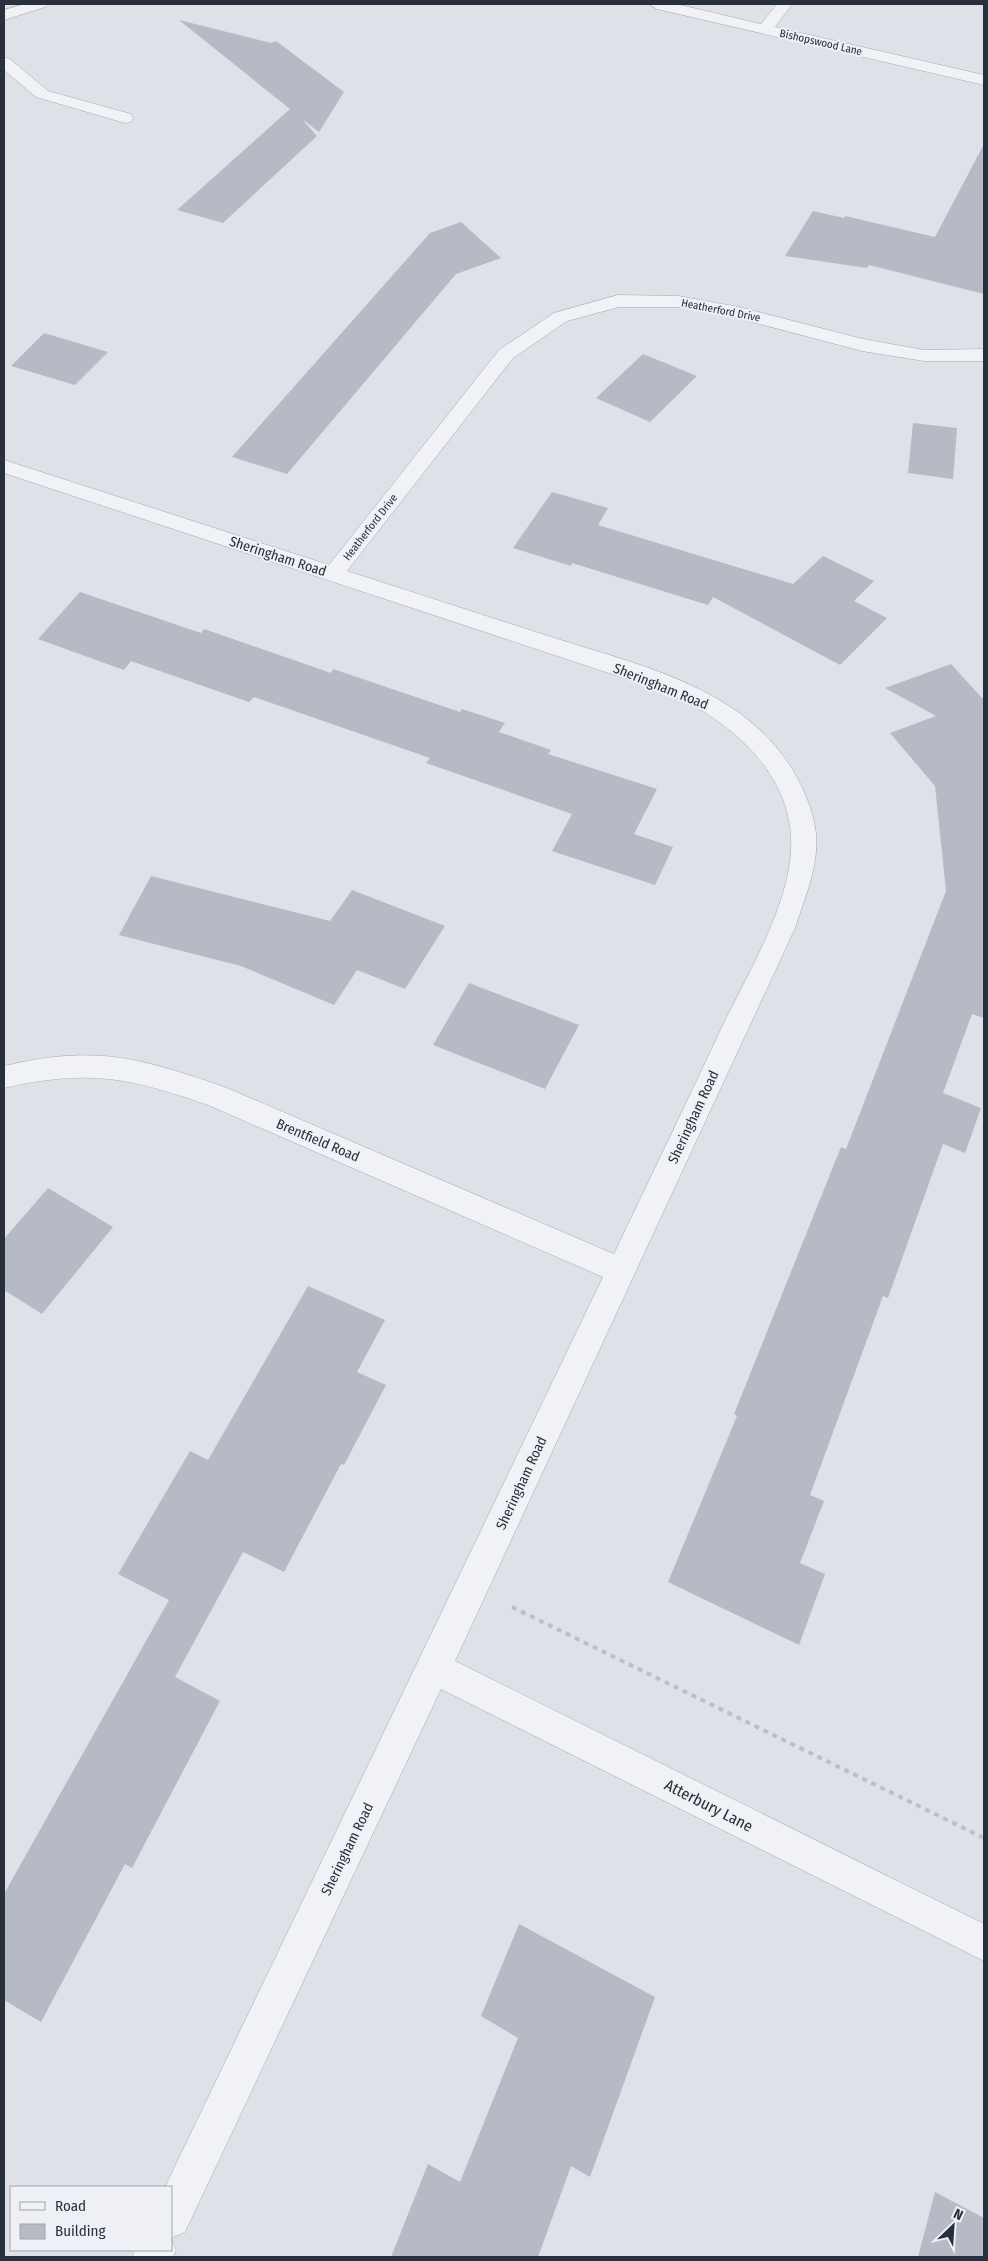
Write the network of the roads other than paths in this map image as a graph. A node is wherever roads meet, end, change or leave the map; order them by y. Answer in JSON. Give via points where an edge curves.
{"nodes":[{"id":1,"x":40,"y":4,"type":"edge"},
{"id":2,"x":657,"y":4,"type":"edge"},
{"id":3,"x":785,"y":4,"type":"edge"},
{"id":4,"x":4,"y":15,"type":"edge"},
{"id":5,"x":765,"y":29,"type":"junction"},
{"id":6,"x":4,"y":62,"type":"edge"},
{"id":7,"x":984,"y":80,"type":"edge"},
{"id":8,"x":125,"y":118,"type":"dead end"},
{"id":9,"x":984,"y":355,"type":"edge"},
{"id":10,"x":4,"y":466,"type":"edge"},
{"id":11,"x":333,"y":574,"type":"junction"},
{"id":12,"x":4,"y":1077,"type":"edge"},
{"id":13,"x":620,"y":1271,"type":"junction"},
{"id":14,"x":434,"y":1668,"type":"junction"},
{"id":15,"x":984,"y":1943,"type":"edge"},
{"id":16,"x":172,"y":2216,"type":"edge"}],
"edges":[{"from":1,"to":4,"type":"street"},
{"from":2,"to":5,"type":"street","name":"Bishopswood Lane"},
{"from":3,"to":5,"type":"street"},
{"from":5,"to":7,"type":"street","name":"Bishopswood Lane"},
{"from":6,"to":8,"type":"street","via":[[42,94]]},
{"from":9,"to":11,"type":"street","name":"Heatherford Drive","via":[[940,357],[904,354],[751,314],[695,303],[648,299],[583,309],[539,327],[506,354]]},
{"from":10,"to":11,"type":"street","name":"Sheringham Road"},
{"from":11,"to":13,"type":"street","name":"Sheringham Road","via":[[644,676],[700,699],[751,734],[772,755],[787,779],[803,832],[803,860],[782,928]]},
{"from":12,"to":13,"type":"street","name":"Brentfield Road","via":[[69,1066],[111,1067],[151,1073],[217,1096]]},
{"from":13,"to":14,"type":"street","name":"Sheringham Road"},
{"from":14,"to":15,"type":"street","name":"Atterbury Lane"},
{"from":14,"to":16,"type":"street","name":"Sheringham Road"}]}
